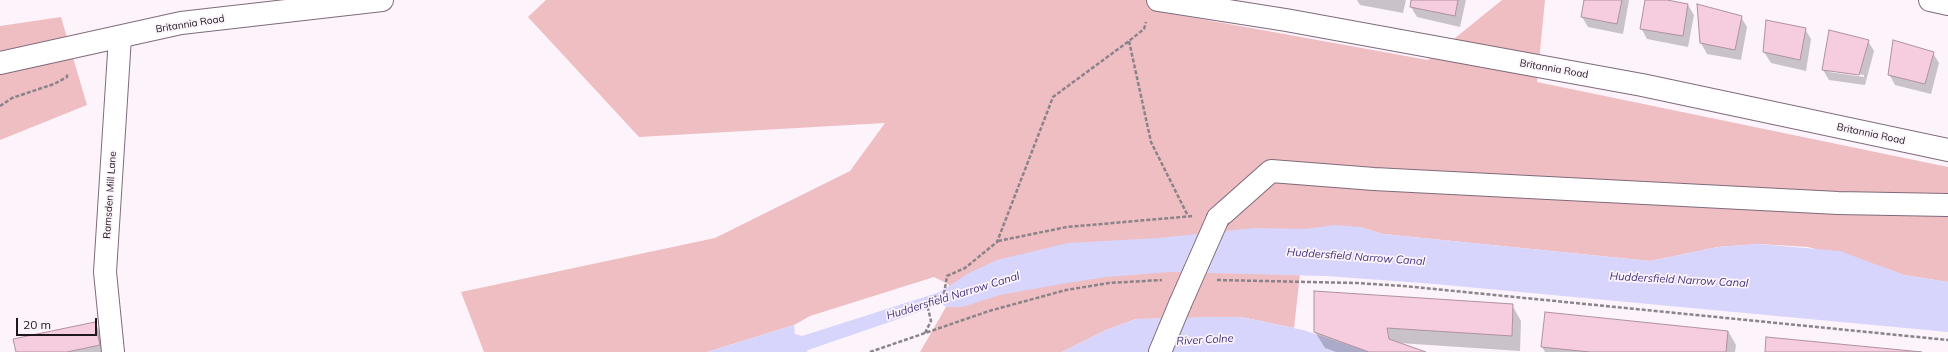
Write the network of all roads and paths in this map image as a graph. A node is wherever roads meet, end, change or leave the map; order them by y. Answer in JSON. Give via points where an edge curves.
{"nodes":[{"id":1,"x":382,"y":0,"type":"edge"},
{"id":2,"x":1930,"y":0,"type":"edge"},
{"id":3,"x":1948,"y":4,"type":"edge"},
{"id":4,"x":1153,"y":7,"type":"edge"},
{"id":5,"x":120,"y":37,"type":"junction"},
{"id":6,"x":1129,"y":41,"type":"junction"},
{"id":7,"x":65,"y":49,"type":"junction"},
{"id":8,"x":0,"y":63,"type":"edge"},
{"id":9,"x":0,"y":106,"type":"edge"},
{"id":10,"x":1948,"y":150,"type":"edge"},
{"id":11,"x":1948,"y":206,"type":"edge"},
{"id":12,"x":1188,"y":216,"type":"junction"},
{"id":13,"x":1218,"y":218,"type":"junction"},
{"id":14,"x":997,"y":242,"type":"junction"},
{"id":15,"x":1166,"y":280,"type":"dead end"},
{"id":16,"x":1212,"y":280,"type":"dead end"},
{"id":17,"x":925,"y":333,"type":"junction"},
{"id":18,"x":1948,"y":340,"type":"edge"},
{"id":19,"x":113,"y":352,"type":"edge"},
{"id":20,"x":870,"y":352,"type":"edge"},
{"id":21,"x":1160,"y":352,"type":"edge"}],
"edges":[{"from":1,"to":5,"type":"street","name":"Britannia Road","via":[[181,23]]},
{"from":2,"to":3,"type":"street"},
{"from":4,"to":6,"type":"path","via":[[1144,29]]},
{"from":4,"to":10,"type":"street","name":"Britannia Road","via":[[1286,20],[1642,85]]},
{"from":5,"to":7,"type":"street","name":"Britannia Road"},
{"from":5,"to":19,"type":"street","name":"Ramsden Mill Lane","via":[[105,272]]},
{"from":6,"to":12,"type":"path","via":[[1151,142]]},
{"from":6,"to":14,"type":"path","via":[[1053,97]]},
{"from":7,"to":8,"type":"street","name":"Britannia Road"},
{"from":7,"to":9,"type":"path","via":[[67,77],[12,98]]},
{"from":11,"to":13,"type":"street","via":[[1838,203],[1374,179],[1271,171]]},
{"from":12,"to":13,"type":"path"},
{"from":12,"to":14,"type":"path","via":[[1067,227]]},
{"from":13,"to":21,"type":"street","bridge":true},
{"from":14,"to":17,"type":"path","via":[[965,268],[947,276],[944,294],[926,300],[931,321]]},
{"from":15,"to":17,"type":"path","via":[[1109,283],[1066,290],[989,311]]},
{"from":16,"to":18,"type":"path","via":[[1404,286]]},
{"from":17,"to":20,"type":"path"}]}
